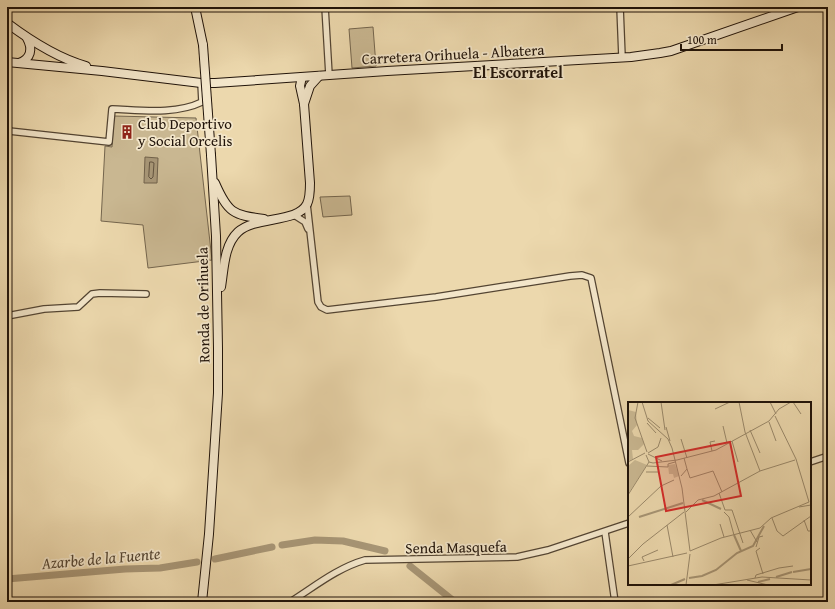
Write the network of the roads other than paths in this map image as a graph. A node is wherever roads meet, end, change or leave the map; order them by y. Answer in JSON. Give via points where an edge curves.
{"nodes":[{"id":1,"x":195,"y":7,"type":"edge"},
{"id":2,"x":200,"y":7,"type":"edge"},
{"id":3,"x":325,"y":7,"type":"edge"},
{"id":4,"x":620,"y":7,"type":"edge"},
{"id":5,"x":795,"y":7,"type":"edge"},
{"id":6,"x":7,"y":23,"type":"edge"},
{"id":7,"x":27,"y":38,"type":"junction"},
{"id":8,"x":203,"y":45,"type":"junction"},
{"id":9,"x":622,"y":57,"type":"junction"},
{"id":10,"x":7,"y":62,"type":"edge"},
{"id":11,"x":18,"y":63,"type":"junction"},
{"id":12,"x":102,"y":71,"type":"junction"},
{"id":13,"x":329,"y":75,"type":"junction"},
{"id":14,"x":318,"y":76,"type":"junction"},
{"id":15,"x":302,"y":77,"type":"junction"},
{"id":16,"x":275,"y":80,"type":"junction"},
{"id":17,"x":201,"y":83,"type":"junction"},
{"id":18,"x":304,"y":104,"type":"junction"},
{"id":19,"x":7,"y":132,"type":"edge"},
{"id":20,"x":213,"y":178,"type":"junction"},
{"id":21,"x":307,"y":204,"type":"junction"},
{"id":22,"x":294,"y":215,"type":"junction"},
{"id":23,"x":269,"y":220,"type":"junction"},
{"id":24,"x":310,"y":232,"type":"junction"},
{"id":25,"x":146,"y":294,"type":"dead end"},
{"id":26,"x":218,"y":307,"type":"junction"},
{"id":27,"x":7,"y":316,"type":"edge"},
{"id":28,"x":828,"y":456,"type":"edge"},
{"id":29,"x":628,"y":458,"type":"edge"},
{"id":30,"x":811,"y":462,"type":"edge"},
{"id":31,"x":628,"y":523,"type":"edge"},
{"id":32,"x":605,"y":532,"type":"junction"},
{"id":33,"x":202,"y":602,"type":"edge"},
{"id":34,"x":290,"y":602,"type":"edge"},
{"id":35,"x":615,"y":602,"type":"edge"}],
"edges":[{"from":1,"to":8,"type":"main road"},
{"from":2,"to":8,"type":"main road","name":"Ronda de Orihuela"},
{"from":3,"to":13,"type":"street"},
{"from":4,"to":9,"type":"street"},
{"from":5,"to":9,"type":"main road","name":"Carretera Orihuela - Albatera","via":[[671,51]]},
{"from":6,"to":7,"type":"main road"},
{"from":7,"to":11,"type":"main road","via":[[31,52],[24,61]]},
{"from":7,"to":12,"type":"main road","via":[[78,64]]},
{"from":8,"to":20,"type":"main road","name":"Ronda de Orihuela","bridge":true},
{"from":9,"to":13,"type":"main road","name":"Carretera Orihuela - Albatera"},
{"from":10,"to":11,"type":"main road"},
{"from":11,"to":12,"type":"main road"},
{"from":12,"to":17,"type":"main road","name":"Carretera Orihuela - Albatera"},
{"from":13,"to":14,"type":"main road","name":"Carretera Orihuela - Albatera"},
{"from":14,"to":15,"type":"main road","name":"Carretera Orihuela - Albatera"},
{"from":14,"to":18,"type":"main road","via":[[310,86]]},
{"from":15,"to":16,"type":"main road","name":"Carretera Orihuela - Albatera"},
{"from":15,"to":18,"type":"main road","via":[[306,90]]},
{"from":16,"to":17,"type":"main road","name":"Carretera Orihuela - Albatera"},
{"from":16,"to":18,"type":"main road","via":[[296,87]]},
{"from":17,"to":19,"type":"street","via":[[202,102],[192,107],[159,111],[112,109],[109,142]]},
{"from":18,"to":21,"type":"main road","via":[[310,183]]},
{"from":20,"to":23,"type":"main road","via":[[222,200],[235,213]]},
{"from":20,"to":26,"type":"main road","name":"Ronda de Orihuela"},
{"from":21,"to":22,"type":"main road"},
{"from":21,"to":24,"type":"street"},
{"from":22,"to":23,"type":"main road"},
{"from":22,"to":24,"type":"street","via":[[305,222]]},
{"from":23,"to":26,"type":"main road","via":[[251,224],[238,232],[231,241],[226,253]]},
{"from":24,"to":29,"type":"street","via":[[318,302],[327,310],[436,297],[570,276],[582,275],[590,278]]},
{"from":25,"to":27,"type":"street","via":[[92,294],[78,307],[44,308]]},
{"from":26,"to":33,"type":"main road","name":"Ronda de Orihuela","via":[[216,431]]},
{"from":28,"to":30,"type":"street"},
{"from":31,"to":32,"type":"street","name":"Senda Masquefa"},
{"from":32,"to":34,"type":"street","name":"Senda Masquefa","via":[[517,557],[365,560],[326,578]]},
{"from":32,"to":35,"type":"street"}]}
